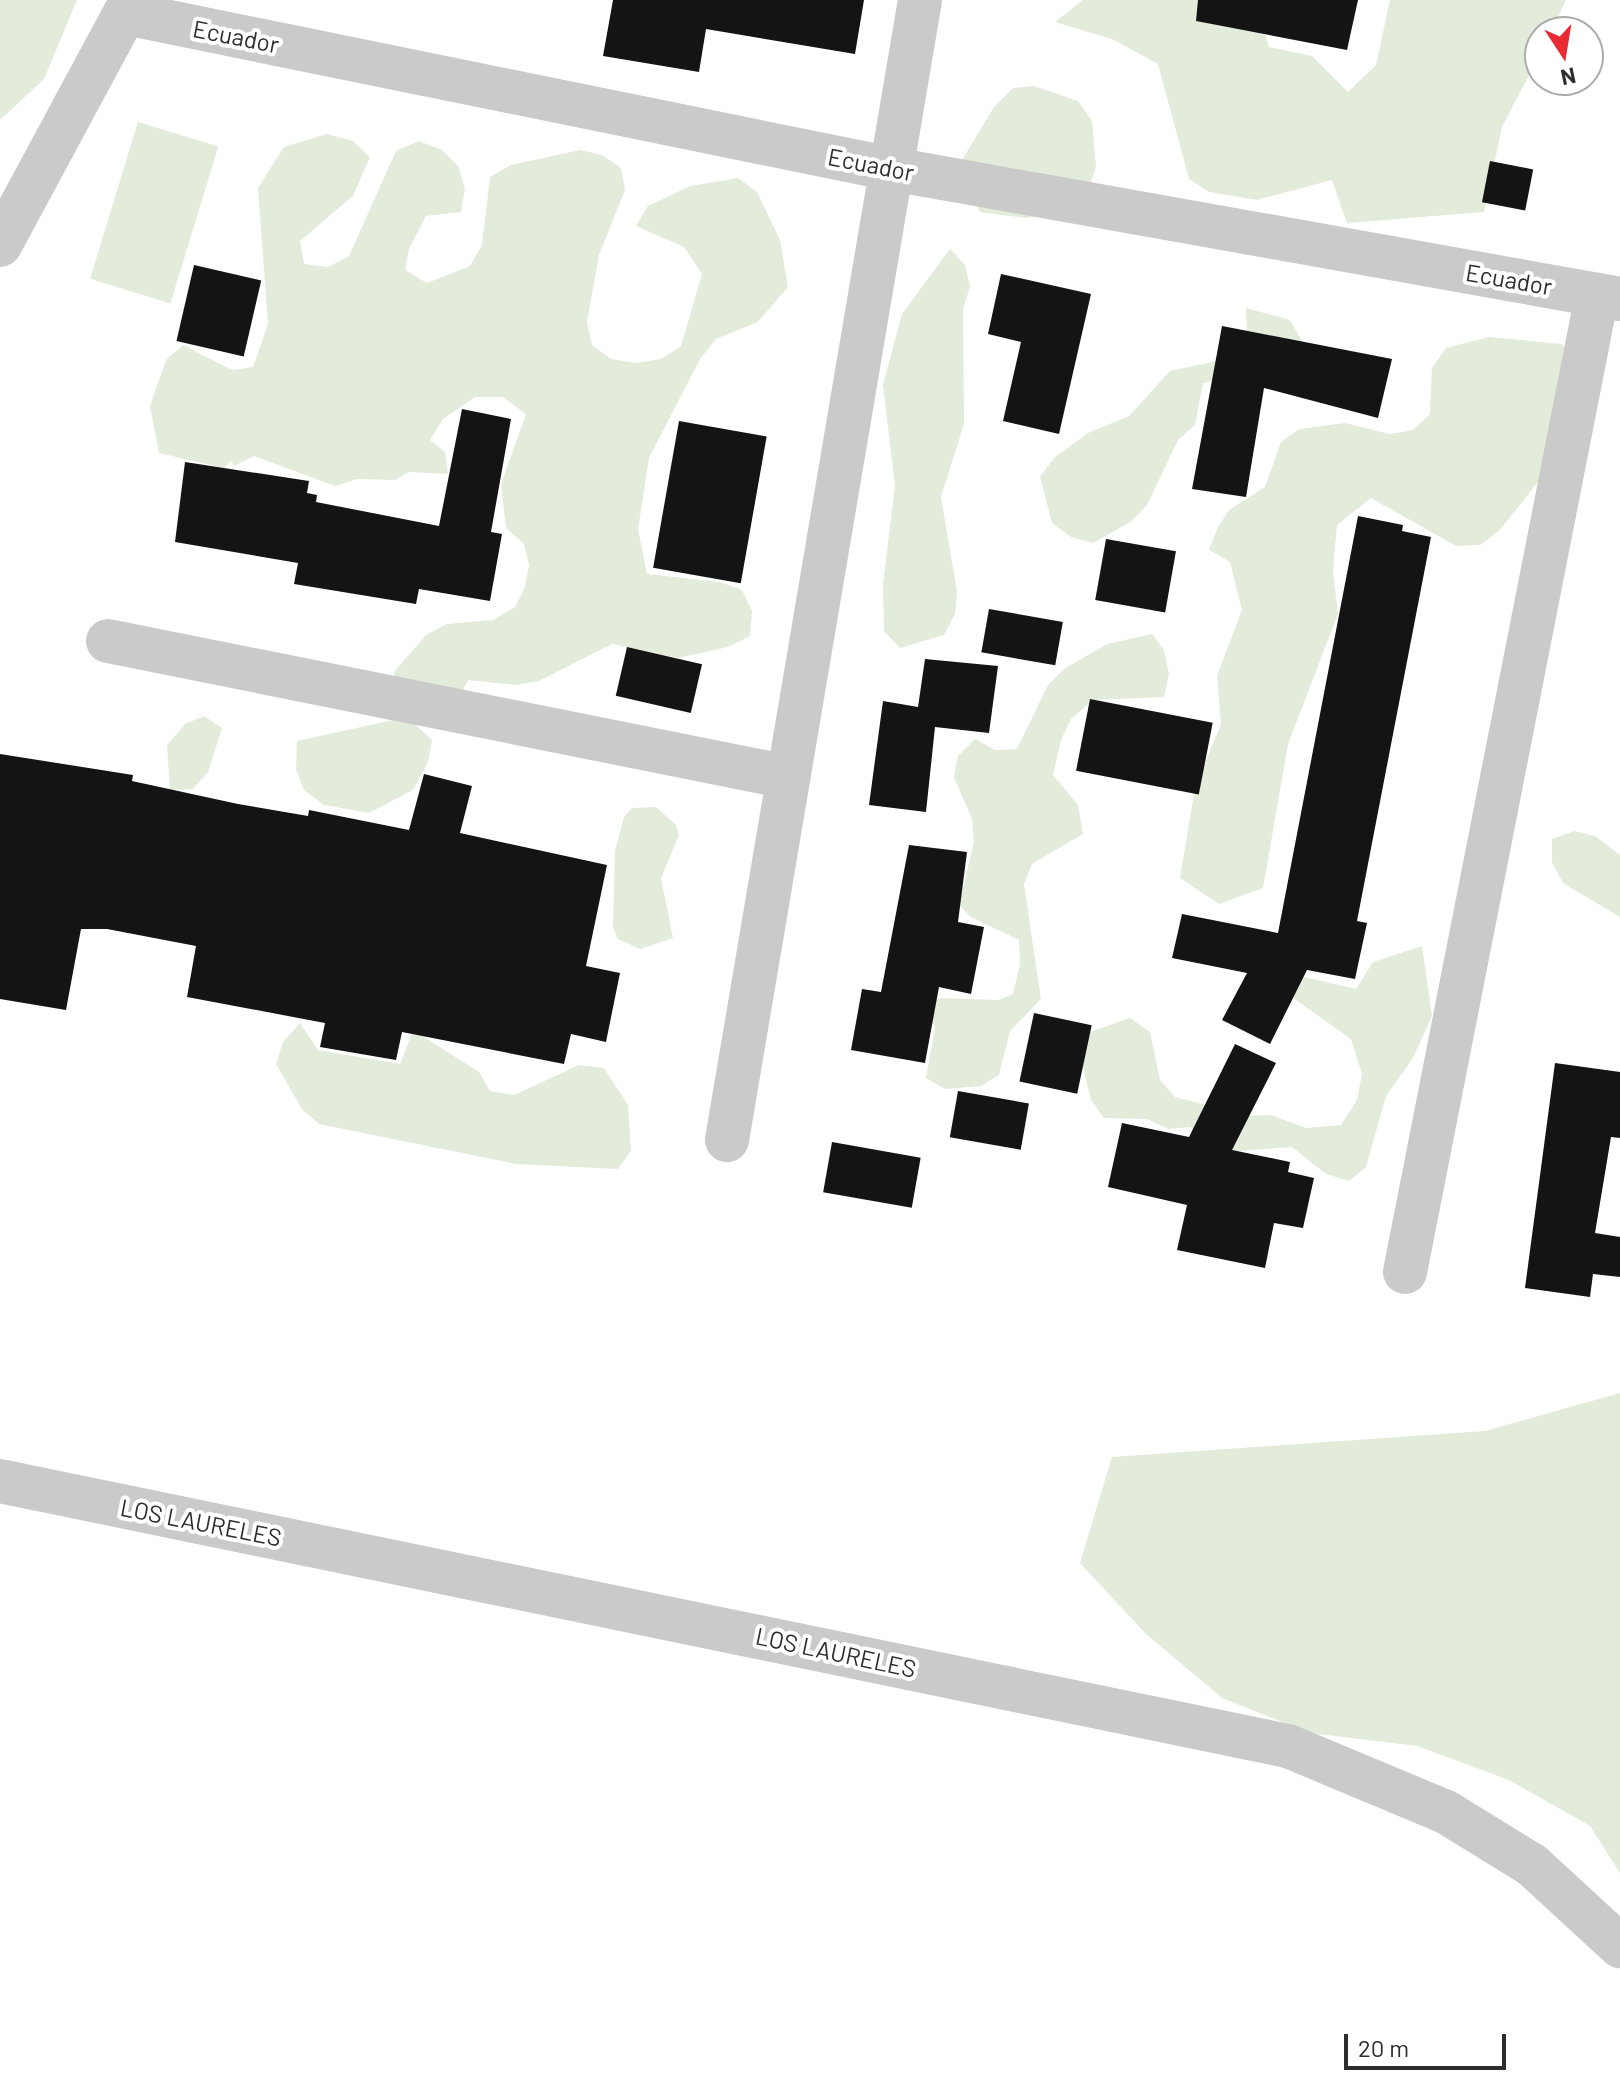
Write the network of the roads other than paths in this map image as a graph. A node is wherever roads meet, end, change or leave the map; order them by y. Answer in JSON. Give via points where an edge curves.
{"nodes":[{"id":1,"x":920,"y":0,"type":"edge"},
{"id":2,"x":129,"y":7,"type":"edge"},
{"id":3,"x":892,"y":169,"type":"junction"},
{"id":4,"x":0,"y":245,"type":"edge"},
{"id":5,"x":1609,"y":297,"type":"edge"},
{"id":6,"x":108,"y":641,"type":"dead end"},
{"id":7,"x":788,"y":777,"type":"junction"},
{"id":8,"x":727,"y":1140,"type":"dead end"},
{"id":9,"x":1405,"y":1272,"type":"dead end"},
{"id":10,"x":0,"y":1481,"type":"edge"},
{"id":11,"x":1620,"y":1946,"type":"edge"}],
"edges":[{"from":1,"to":3,"type":"street"},
{"from":2,"to":3,"type":"street","name":"Ecuador"},
{"from":2,"to":4,"type":"street"},
{"from":3,"to":5,"type":"street","name":"Ecuador"},
{"from":3,"to":7,"type":"street"},
{"from":5,"to":9,"type":"street"},
{"from":6,"to":7,"type":"street"},
{"from":7,"to":8,"type":"street"},
{"from":10,"to":11,"type":"street","name":"LOS LAURELES","via":[[1288,1746],[1446,1812],[1532,1865]]}]}
